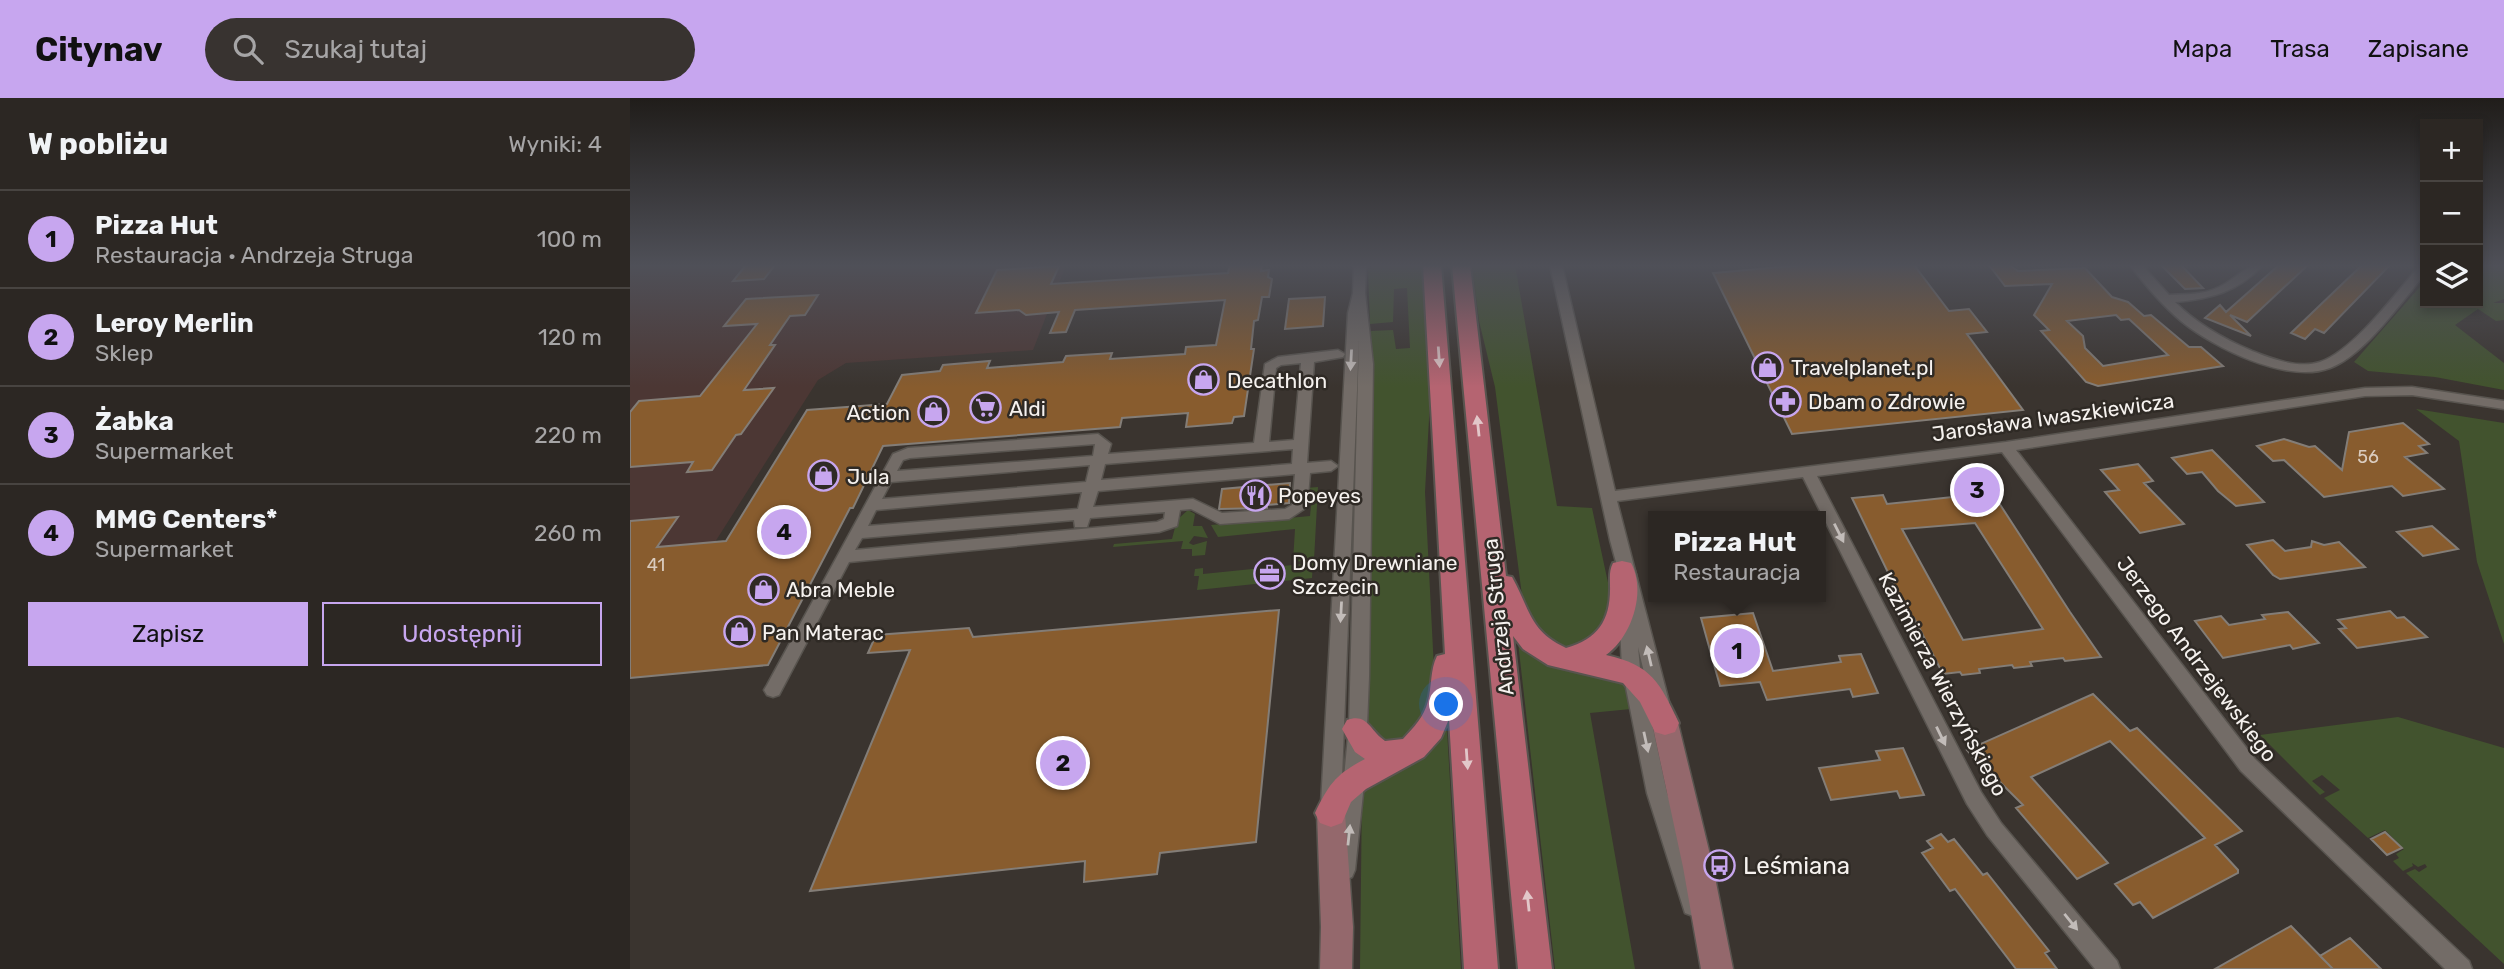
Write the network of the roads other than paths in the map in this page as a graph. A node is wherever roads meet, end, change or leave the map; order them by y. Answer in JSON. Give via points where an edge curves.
{"nodes":[{"id":1,"x":1355,"y":306,"type":"edge"},
{"id":2,"x":1361,"y":306,"type":"edge"},
{"id":3,"x":1435,"y":306,"type":"edge"},
{"id":4,"x":1465,"y":306,"type":"edge"},
{"id":5,"x":1565,"y":306,"type":"edge"},
{"id":6,"x":2173,"y":306,"type":"edge"},
{"id":7,"x":2390,"y":306,"type":"edge"},
{"id":8,"x":1338,"y":354,"type":"dead end"},
{"id":9,"x":1308,"y":359,"type":"junction"},
{"id":10,"x":2504,"y":405,"type":"edge"},
{"id":11,"x":1301,"y":444,"type":"junction"},
{"id":12,"x":1261,"y":447,"type":"junction"},
{"id":13,"x":2006,"y":447,"type":"junction"},
{"id":14,"x":1099,"y":460,"type":"junction"},
{"id":15,"x":1331,"y":466,"type":"dead end"},
{"id":16,"x":1301,"y":469,"type":"junction"},
{"id":17,"x":1808,"y":472,"type":"junction"},
{"id":18,"x":886,"y":477,"type":"junction"},
{"id":19,"x":1091,"y":486,"type":"junction"},
{"id":20,"x":1485,"y":494,"type":"junction"},
{"id":21,"x":1608,"y":497,"type":"junction"},
{"id":22,"x":871,"y":505,"type":"junction"},
{"id":23,"x":1173,"y":506,"type":"junction"},
{"id":24,"x":1083,"y":513,"type":"junction"},
{"id":25,"x":1450,"y":520,"type":"junction"},
{"id":26,"x":856,"y":533,"type":"junction"},
{"id":27,"x":1078,"y":535,"type":"junction"},
{"id":28,"x":1618,"y":540,"type":"junction"},
{"id":29,"x":843,"y":557,"type":"junction"},
{"id":30,"x":1622,"y":570,"type":"junction"},
{"id":31,"x":1564,"y":659,"type":"junction"},
{"id":32,"x":1633,"y":676,"type":"junction"},
{"id":33,"x":773,"y":690,"type":"dead end"},
{"id":34,"x":1665,"y":723,"type":"junction"},
{"id":35,"x":1357,"y":729,"type":"junction"},
{"id":36,"x":1413,"y":749,"type":"junction"},
{"id":37,"x":1356,"y":780,"type":"junction"},
{"id":38,"x":1331,"y":813,"type":"junction"},
{"id":39,"x":1337,"y":927,"type":"junction"},
{"id":40,"x":1336,"y":969,"type":"edge"},
{"id":41,"x":1481,"y":969,"type":"edge"},
{"id":42,"x":1535,"y":969,"type":"edge"},
{"id":43,"x":1711,"y":969,"type":"edge"},
{"id":44,"x":1717,"y":969,"type":"edge"},
{"id":45,"x":2109,"y":969,"type":"edge"},
{"id":46,"x":2461,"y":969,"type":"edge"}],
"edges":[{"from":1,"to":38,"type":"street","one_way":true},
{"from":2,"to":35,"type":"street","via":[[1366,340]]},
{"from":3,"to":25,"type":"main road","name":"Andrzeja Struga","one_way":true},
{"from":20,"to":4,"type":"main road","name":"Andrzeja Struga","one_way":true},
{"from":5,"to":21,"type":"street"},
{"from":6,"to":7,"type":"street","via":[[2205,332],[2250,354],[2290,367],[2317,368],[2328,365],[2360,338]]},
{"from":8,"to":9,"type":"street"},
{"from":9,"to":11,"type":"street"},
{"from":9,"to":12,"type":"street","via":[[1278,361],[1270,367]]},
{"from":10,"to":13,"type":"street","name":"Jarosława Iwaszkiewicza","via":[[2428,392],[2383,391]]},
{"from":11,"to":12,"type":"street"},
{"from":11,"to":16,"type":"street"},
{"from":12,"to":14,"type":"street"},
{"from":13,"to":17,"type":"street","name":"Jarosława Iwaszkiewicza"},
{"from":13,"to":46,"type":"street","name":"Jerzego Andrzejewskiego","via":[[2248,765]]},
{"from":14,"to":18,"type":"street"},
{"from":14,"to":18,"type":"street","via":[[1104,444],[1098,439],[908,453],[898,457]]},
{"from":14,"to":19,"type":"street"},
{"from":15,"to":16,"type":"street"},
{"from":16,"to":19,"type":"street"},
{"from":16,"to":23,"type":"street","via":[[1300,507],[1293,513],[1220,519],[1193,504]]},
{"from":17,"to":21,"type":"street","name":"Jarosława Iwaszkiewicza"},
{"from":17,"to":45,"type":"street","name":"Kazimierza Wierzyńskiego","one_way":true,"via":[[1974,799]]},
{"from":18,"to":22,"type":"street"},
{"from":19,"to":22,"type":"street"},
{"from":19,"to":24,"type":"street"},
{"from":20,"to":31,"type":"main road","via":[[1513,611],[1533,642]]},
{"from":42,"to":20,"type":"main road","name":"Andrzeja Struga","one_way":true},
{"from":21,"to":28,"type":"street"},
{"from":22,"to":26,"type":"street"},
{"from":23,"to":24,"type":"street"},
{"from":23,"to":27,"type":"street","via":[[1166,526]]},
{"from":24,"to":26,"type":"street"},
{"from":24,"to":27,"type":"street"},
{"from":25,"to":36,"type":"main road","via":[[1446,692],[1434,726]]},
{"from":25,"to":41,"type":"main road","name":"Andrzeja Struga","one_way":true},
{"from":26,"to":29,"type":"street"},
{"from":27,"to":29,"type":"street"},
{"from":28,"to":30,"type":"street"},
{"from":34,"to":28,"type":"street","one_way":true},
{"from":29,"to":33,"type":"street"},
{"from":30,"to":31,"type":"main road","via":[[1624,603],[1617,627],[1596,648]]},
{"from":30,"to":32,"type":"street"},
{"from":31,"to":32,"type":"main road"},
{"from":32,"to":34,"type":"main road","via":[[1650,694]]},
{"from":32,"to":43,"type":"street","one_way":true,"via":[[1662,810]]},
{"from":34,"to":44,"type":"street"},
{"from":35,"to":36,"type":"main road","via":[[1364,742],[1381,753]]},
{"from":35,"to":37,"type":"street"},
{"from":36,"to":37,"type":"main road"},
{"from":37,"to":38,"type":"main road","via":[[1341,791]]},
{"from":39,"to":37,"type":"street","one_way":true},
{"from":38,"to":39,"type":"street"},
{"from":39,"to":40,"type":"street"}]}
